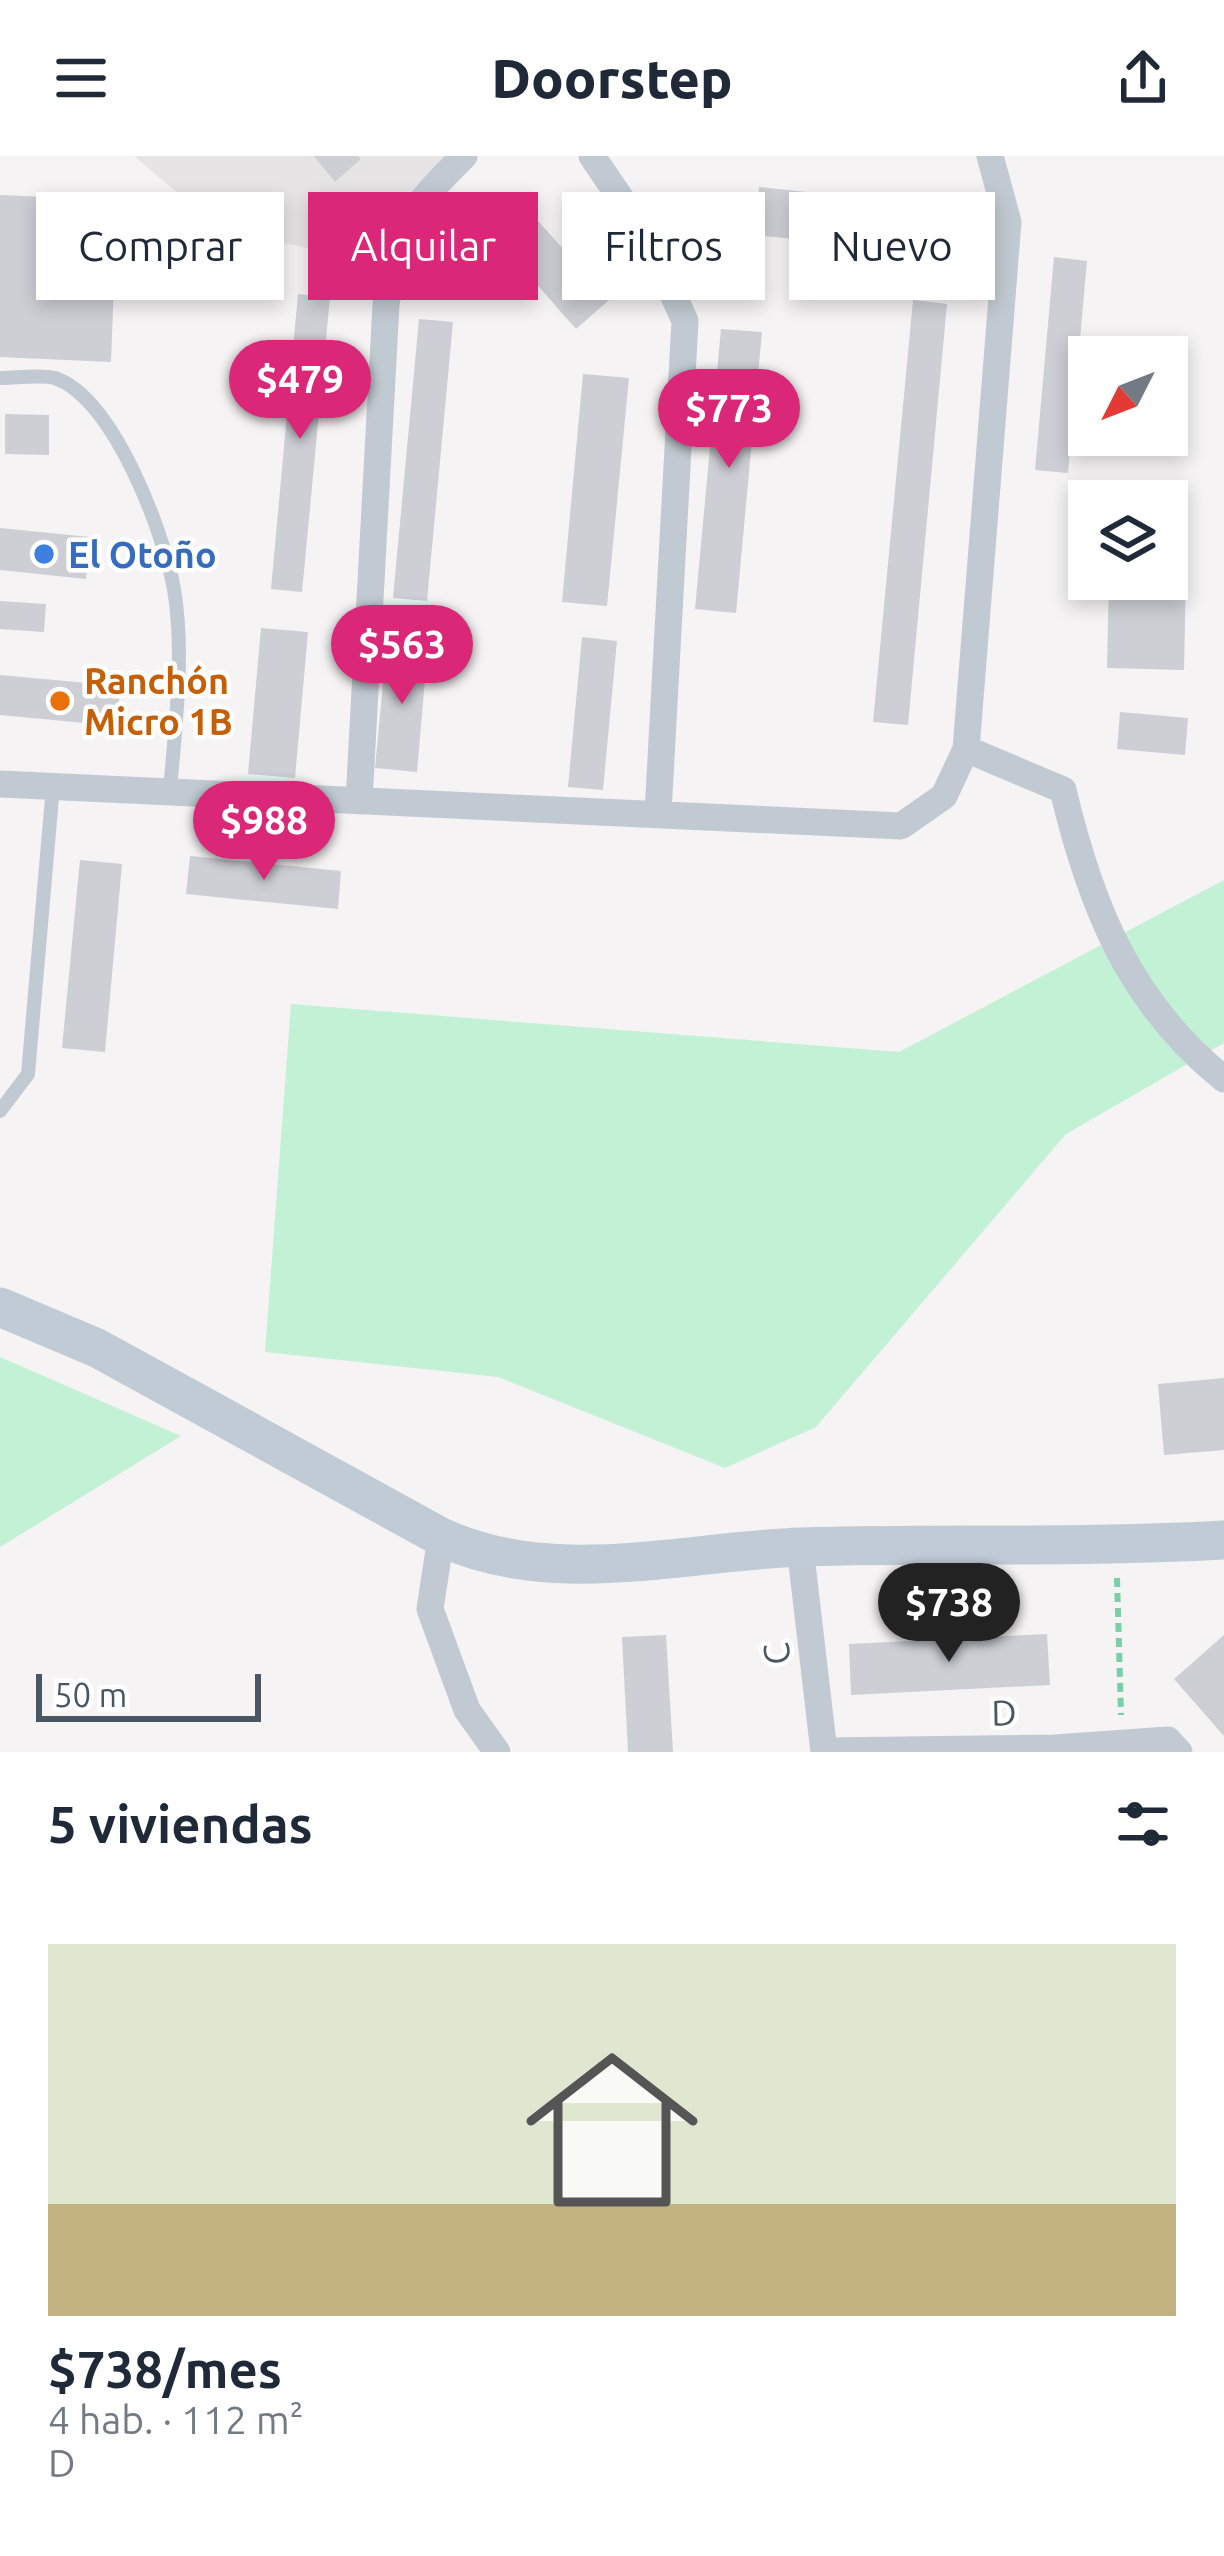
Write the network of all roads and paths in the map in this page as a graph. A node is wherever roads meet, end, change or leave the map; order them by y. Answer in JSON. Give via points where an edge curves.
{"nodes":[{"id":1,"x":464,"y":156,"type":"edge"},
{"id":2,"x":592,"y":156,"type":"edge"},
{"id":3,"x":990,"y":156,"type":"edge"},
{"id":4,"x":0,"y":378,"type":"edge"},
{"id":5,"x":966,"y":749,"type":"junction"},
{"id":6,"x":0,"y":784,"type":"edge"},
{"id":7,"x":53,"y":786,"type":"junction"},
{"id":8,"x":170,"y":791,"type":"junction"},
{"id":9,"x":359,"y":800,"type":"junction"},
{"id":10,"x":658,"y":813,"type":"junction"},
{"id":11,"x":1224,"y":1079,"type":"edge"},
{"id":12,"x":0,"y":1111,"type":"edge"},
{"id":13,"x":0,"y":1307,"type":"edge"},
{"id":14,"x":441,"y":1537,"type":"junction"},
{"id":15,"x":1224,"y":1540,"type":"edge"},
{"id":16,"x":1117,"y":1546,"type":"junction"},
{"id":17,"x":800,"y":1547,"type":"junction"},
{"id":18,"x":1122,"y":1743,"type":"junction"},
{"id":19,"x":824,"y":1751,"type":"edge"},
{"id":20,"x":497,"y":1752,"type":"edge"},
{"id":21,"x":1179,"y":1752,"type":"edge"}],
"edges":[{"from":1,"to":9,"type":"street","via":[[415,204],[393,258]]},
{"from":2,"to":10,"type":"street","via":[[648,239],[685,321]]},
{"from":3,"to":5,"type":"street","via":[[1008,222]]},
{"from":4,"to":8,"type":"lane","via":[[56,379],[92,406],[112,431],[152,520],[173,588],[179,659]]},
{"from":5,"to":10,"type":"street","via":[[944,796],[901,826]]},
{"from":5,"to":11,"type":"street","via":[[1063,790],[1086,886],[1141,993]]},
{"from":6,"to":7,"type":"street"},
{"from":7,"to":8,"type":"street"},
{"from":7,"to":12,"type":"lane","via":[[28,1073]]},
{"from":8,"to":9,"type":"street"},
{"from":9,"to":10,"type":"street"},
{"from":13,"to":14,"type":"street","via":[[98,1348]]},
{"from":14,"to":17,"type":"street","via":[[472,1552],[572,1565]]},
{"from":14,"to":20,"type":"street","via":[[430,1609],[467,1710]]},
{"from":15,"to":16,"type":"street"},
{"from":16,"to":17,"type":"street"},
{"from":16,"to":18,"type":"path"},
{"from":17,"to":19,"type":"street","name":"C"},
{"from":18,"to":19,"type":"street","name":"D"},
{"from":18,"to":21,"type":"street","name":"D","via":[[1168,1739]]}]}
